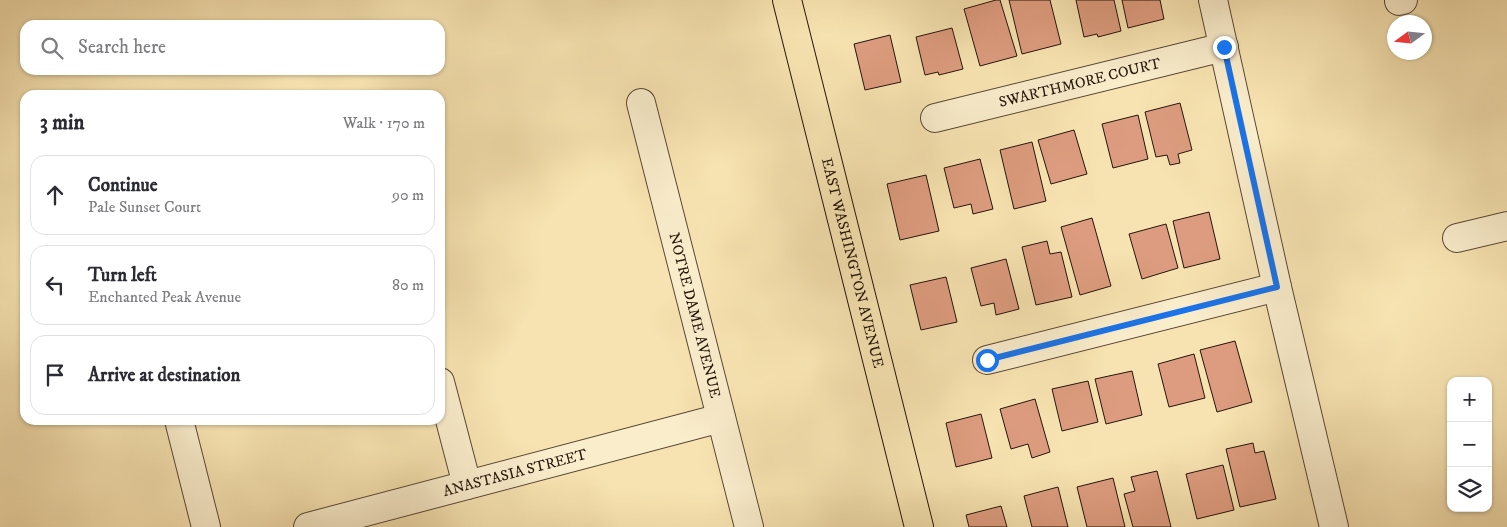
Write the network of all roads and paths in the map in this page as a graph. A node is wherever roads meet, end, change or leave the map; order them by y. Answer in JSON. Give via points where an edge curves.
{"nodes":[{"id":1,"x":787,"y":0,"type":"edge"},
{"id":2,"x":1213,"y":0,"type":"edge"},
{"id":3,"x":1224,"y":47,"type":"junction"},
{"id":4,"x":641,"y":102,"type":"dead end"},
{"id":5,"x":935,"y":118,"type":"dead end"},
{"id":6,"x":1507,"y":226,"type":"edge"},
{"id":7,"x":1457,"y":238,"type":"dead end"},
{"id":8,"x":1277,"y":287,"type":"junction"},
{"id":9,"x":987,"y":360,"type":"dead end"},
{"id":10,"x":445,"y":401,"type":"edge"},
{"id":11,"x":721,"y":418,"type":"junction"},
{"id":12,"x":180,"y":425,"type":"edge"},
{"id":13,"x":467,"y":485,"type":"junction"},
{"id":14,"x":206,"y":527,"type":"edge"},
{"id":15,"x":308,"y":527,"type":"edge"},
{"id":16,"x":749,"y":527,"type":"edge"},
{"id":17,"x":919,"y":527,"type":"edge"},
{"id":18,"x":1332,"y":527,"type":"edge"}],
"edges":[{"from":1,"to":17,"type":"main road","name":"EAST WASHINGTON AVENUE"},
{"from":2,"to":3,"type":"street"},
{"from":3,"to":5,"type":"street","name":"SWARTHMORE COURT"},
{"from":3,"to":8,"type":"street"},
{"from":4,"to":11,"type":"street","name":"NOTRE DAME AVENUE"},
{"from":6,"to":7,"type":"street"},
{"from":8,"to":9,"type":"street"},
{"from":8,"to":18,"type":"street"},
{"from":10,"to":13,"type":"street"},
{"from":11,"to":13,"type":"street","name":"ANASTASIA STREET"},
{"from":11,"to":16,"type":"street","name":"NOTRE DAME AVENUE"},
{"from":12,"to":14,"type":"street"},
{"from":13,"to":15,"type":"street","name":"ANASTASIA STREET"}]}
